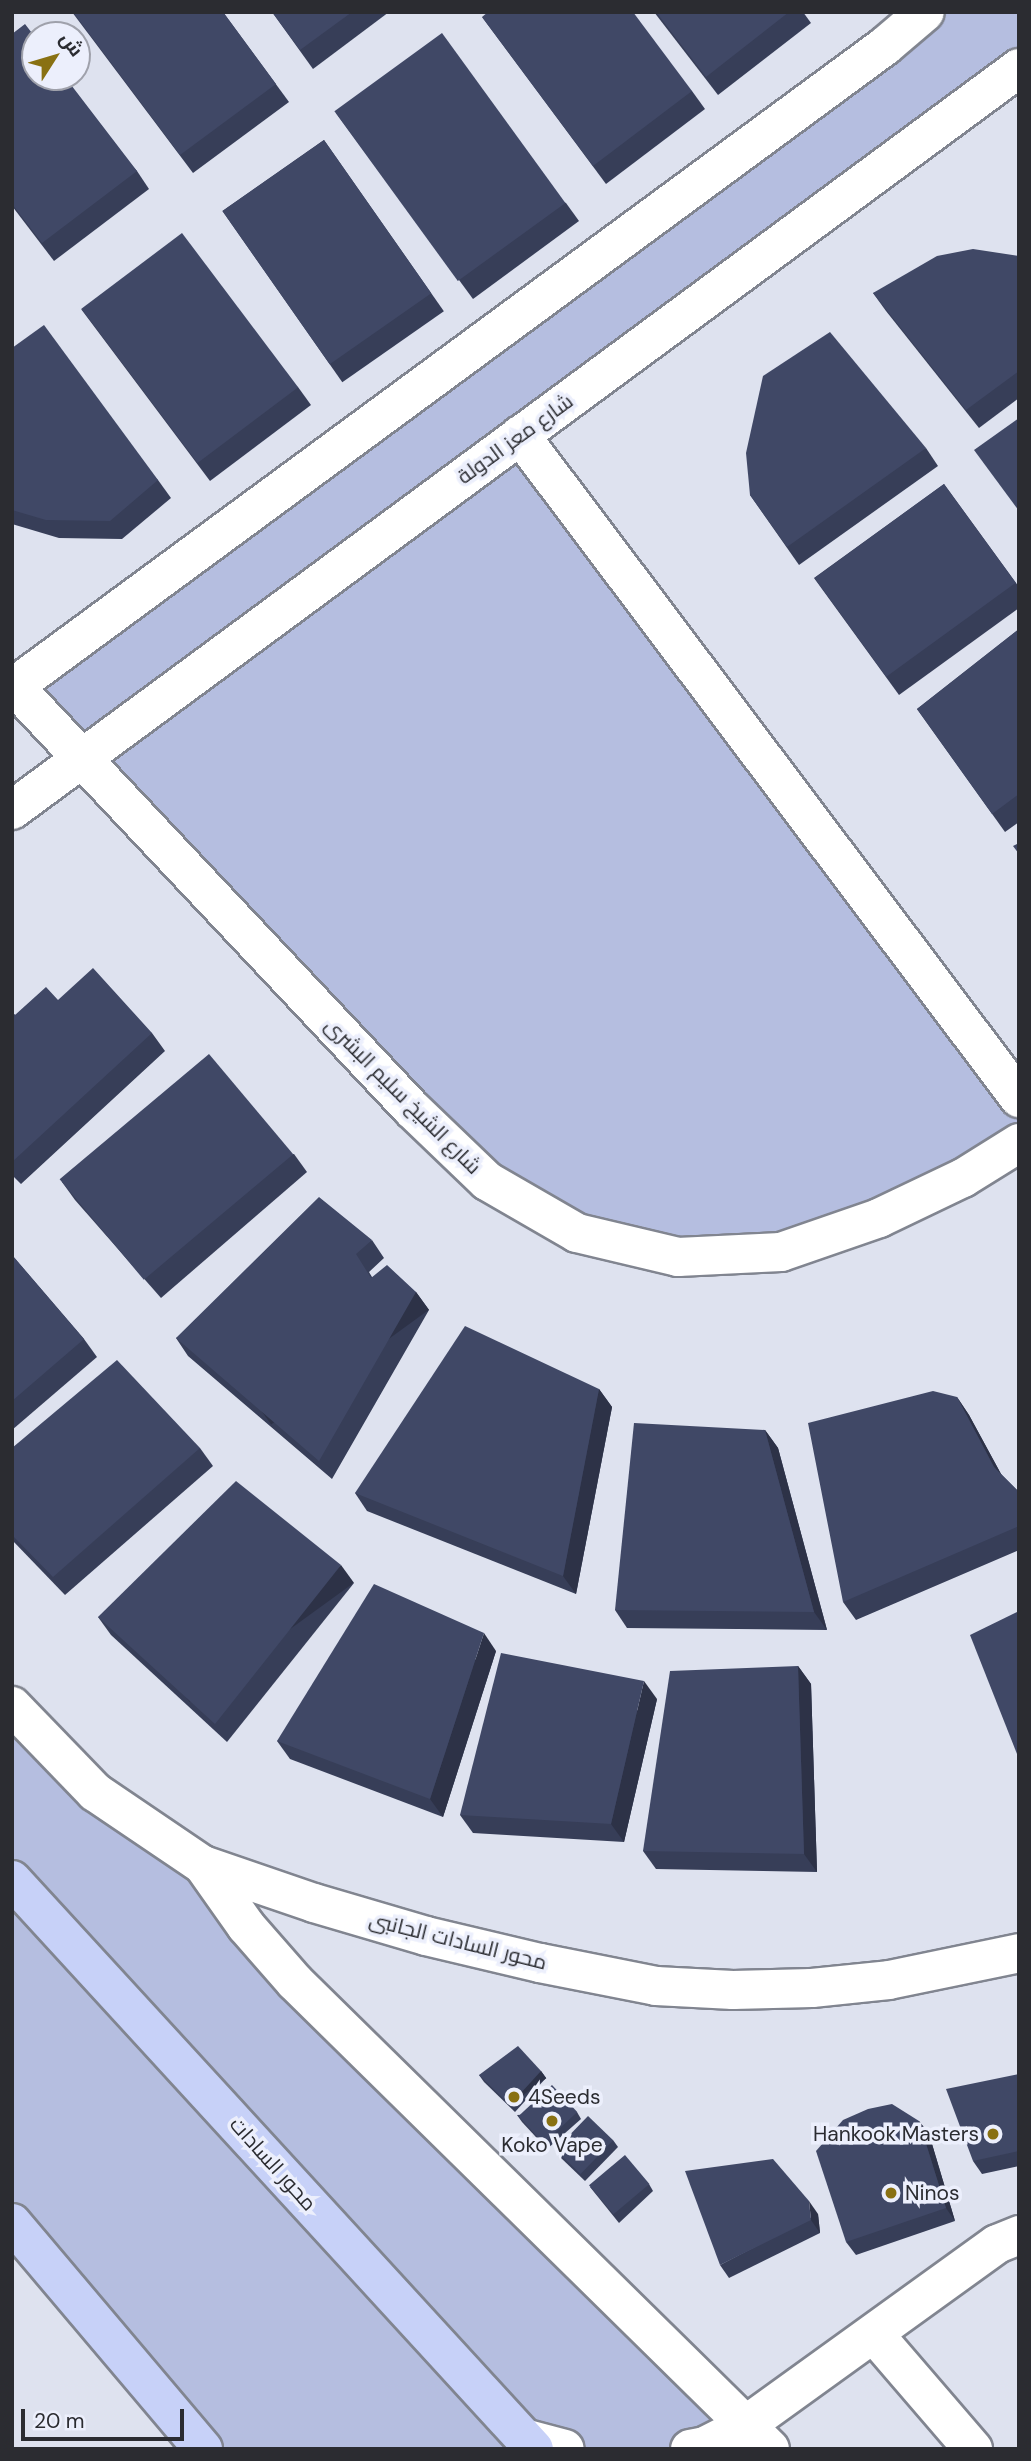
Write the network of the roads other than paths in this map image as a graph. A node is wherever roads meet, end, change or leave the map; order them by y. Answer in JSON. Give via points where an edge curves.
{"nodes":[{"id":1,"x":925,"y":12,"type":"edge"},
{"id":2,"x":1019,"y":68,"type":"edge"},
{"id":3,"x":520,"y":435,"type":"junction"},
{"id":4,"x":13,"y":686,"type":"edge"},
{"id":5,"x":80,"y":760,"type":"junction"},
{"id":6,"x":12,"y":810,"type":"edge"},
{"id":7,"x":1019,"y":1098,"type":"edge"},
{"id":8,"x":1019,"y":1143,"type":"edge"},
{"id":9,"x":12,"y":1706,"type":"edge"},
{"id":10,"x":203,"y":1865,"type":"junction"},
{"id":11,"x":12,"y":1880,"type":"edge"},
{"id":12,"x":1019,"y":1953,"type":"edge"},
{"id":13,"x":966,"y":1966,"type":"junction"},
{"id":14,"x":1019,"y":1982,"type":"edge"},
{"id":15,"x":12,"y":2223,"type":"edge"},
{"id":16,"x":1019,"y":2235,"type":"edge"},
{"id":17,"x":874,"y":2334,"type":"junction"},
{"id":18,"x":758,"y":2437,"type":"edge"},
{"id":19,"x":529,"y":2443,"type":"edge"},
{"id":20,"x":203,"y":2449,"type":"edge"},
{"id":21,"x":565,"y":2449,"type":"edge"},
{"id":22,"x":690,"y":2449,"type":"edge"},
{"id":23,"x":973,"y":2449,"type":"edge"}],
"edges":[{"from":1,"to":4,"type":"street","via":[[885,46]]},
{"from":2,"to":3,"type":"street","name":"شارع معز الدولة"},
{"from":3,"to":5,"type":"street","name":"شارع معز الدولة"},
{"from":3,"to":7,"type":"street"},
{"from":4,"to":5,"type":"street","name":"شارع الشيخ سليم البشرى"},
{"from":5,"to":6,"type":"street","name":"شارع معز الدولة"},
{"from":5,"to":8,"type":"street","name":"شارع الشيخ سليم البشرى","via":[[421,1118],[487,1181],[577,1233],[678,1257],[781,1252],[879,1218],[963,1178]]},
{"from":9,"to":10,"type":"street","name":"محور السادات الجانبى","via":[[95,1791]]},
{"from":10,"to":13,"type":"street","name":"محور السادات الجانبى","via":[[426,1936],[656,1986],[812,1988]]},
{"from":10,"to":18,"type":"street","via":[[246,1926],[295,1982]]},
{"from":11,"to":19,"type":"main road","name":"محور السادات"},
{"from":12,"to":13,"type":"street","name":"محور السادات الجانبى"},
{"from":13,"to":14,"type":"street"},
{"from":15,"to":20,"type":"main road"},
{"from":16,"to":17,"type":"street","via":[[997,2244]]},
{"from":17,"to":18,"type":"street"},
{"from":17,"to":23,"type":"street"},
{"from":18,"to":22,"type":"street"},
{"from":19,"to":21,"type":"street"}]}
